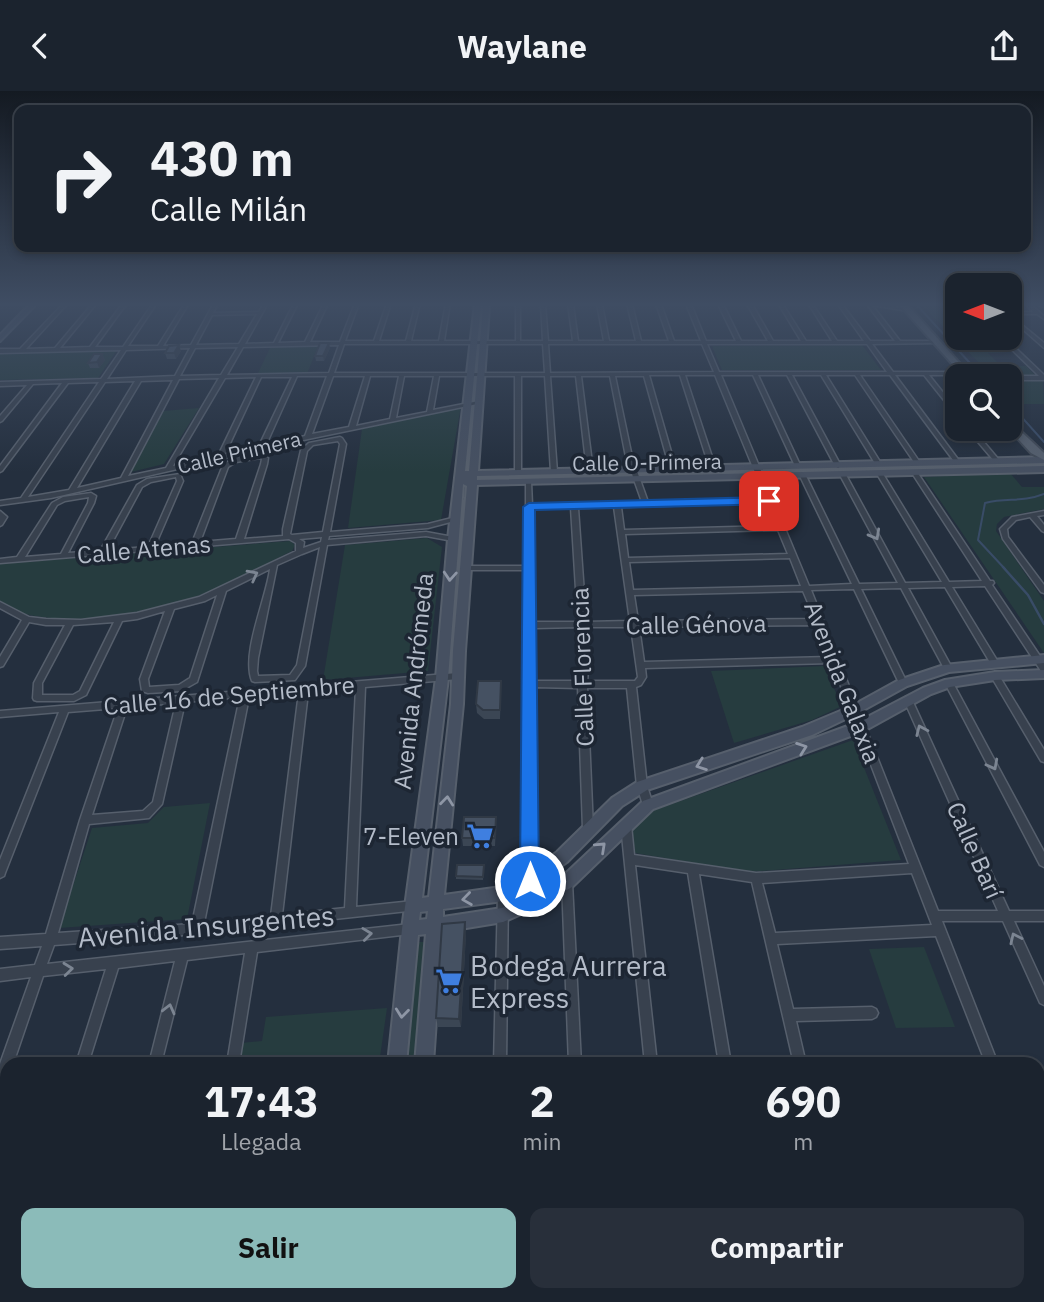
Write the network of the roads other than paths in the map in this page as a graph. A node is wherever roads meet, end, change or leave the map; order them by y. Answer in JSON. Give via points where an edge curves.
{"nodes":[{"id":1,"x":116,"y":360,"type":"edge"},
{"id":2,"x":186,"y":360,"type":"edge"},
{"id":3,"x":233,"y":360,"type":"edge"},
{"id":4,"x":337,"y":360,"type":"edge"},
{"id":5,"x":475,"y":360,"type":"edge"},
{"id":6,"x":480,"y":360,"type":"edge"},
{"id":7,"x":548,"y":360,"type":"edge"},
{"id":8,"x":712,"y":360,"type":"edge"},
{"id":9,"x":881,"y":360,"type":"edge"},
{"id":10,"x":1025,"y":360,"type":"edge"},
{"id":11,"x":518,"y":374,"type":"junction"},
{"id":12,"x":549,"y":374,"type":"junction"},
{"id":13,"x":578,"y":374,"type":"junction"},
{"id":14,"x":612,"y":374,"type":"junction"},
{"id":15,"x":646,"y":374,"type":"junction"},
{"id":16,"x":682,"y":374,"type":"junction"},
{"id":17,"x":718,"y":374,"type":"junction"},
{"id":18,"x":755,"y":374,"type":"junction"},
{"id":19,"x":789,"y":374,"type":"junction"},
{"id":20,"x":823,"y":374,"type":"junction"},
{"id":21,"x":857,"y":374,"type":"junction"},
{"id":22,"x":892,"y":374,"type":"junction"},
{"id":23,"x":926,"y":374,"type":"junction"},
{"id":24,"x":945,"y":374,"type":"edge"},
{"id":25,"x":224,"y":375,"type":"junction"},
{"id":26,"x":259,"y":375,"type":"junction"},
{"id":27,"x":295,"y":375,"type":"junction"},
{"id":28,"x":331,"y":375,"type":"junction"},
{"id":29,"x":368,"y":375,"type":"junction"},
{"id":30,"x":402,"y":375,"type":"junction"},
{"id":31,"x":437,"y":375,"type":"junction"},
{"id":32,"x":471,"y":375,"type":"junction"},
{"id":33,"x":481,"y":375,"type":"junction"},
{"id":34,"x":177,"y":377,"type":"junction"},
{"id":35,"x":1022,"y":378,"type":"edge"},
{"id":36,"x":1044,"y":378,"type":"edge"},
{"id":37,"x":139,"y":379,"type":"junction"},
{"id":38,"x":102,"y":380,"type":"junction"},
{"id":39,"x":65,"y":381,"type":"junction"},
{"id":40,"x":31,"y":383,"type":"junction"},
{"id":41,"x":0,"y":384,"type":"edge"},
{"id":42,"x":945,"y":397,"type":"edge"},
{"id":43,"x":468,"y":403,"type":"junction"},
{"id":44,"x":479,"y":403,"type":"junction"},
{"id":45,"x":430,"y":411,"type":"junction"},
{"id":46,"x":393,"y":419,"type":"junction"},
{"id":47,"x":0,"y":420,"type":"edge"},
{"id":48,"x":352,"y":428,"type":"junction"},
{"id":49,"x":308,"y":437,"type":"junction"},
{"id":50,"x":1022,"y":438,"type":"edge"},
{"id":51,"x":980,"y":441,"type":"edge"},
{"id":52,"x":261,"y":447,"type":"junction"},
{"id":53,"x":221,"y":456,"type":"junction"},
{"id":54,"x":997,"y":461,"type":"junction"},
{"id":55,"x":1041,"y":461,"type":"edge"},
{"id":56,"x":958,"y":463,"type":"junction"},
{"id":57,"x":169,"y":468,"type":"junction"},
{"id":58,"x":916,"y":468,"type":"junction"},
{"id":59,"x":673,"y":469,"type":"junction"},
{"id":60,"x":713,"y":469,"type":"junction"},
{"id":61,"x":879,"y":469,"type":"junction"},
{"id":62,"x":0,"y":470,"type":"edge"},
{"id":63,"x":841,"y":470,"type":"junction"},
{"id":64,"x":590,"y":471,"type":"junction"},
{"id":65,"x":801,"y":471,"type":"junction"},
{"id":66,"x":554,"y":472,"type":"junction"},
{"id":67,"x":756,"y":472,"type":"junction"},
{"id":68,"x":518,"y":473,"type":"junction"},
{"id":69,"x":637,"y":475,"type":"junction"},
{"id":70,"x":124,"y":478,"type":"junction"},
{"id":71,"x":460,"y":479,"type":"junction"},
{"id":72,"x":473,"y":479,"type":"junction"},
{"id":73,"x":528,"y":482,"type":"junction"},
{"id":74,"x":72,"y":491,"type":"junction"},
{"id":75,"x":22,"y":501,"type":"junction"},
{"id":76,"x":769,"y":501,"type":"junction"},
{"id":77,"x":0,"y":503,"type":"edge"},
{"id":78,"x":617,"y":505,"type":"junction"},
{"id":79,"x":646,"y":505,"type":"junction"},
{"id":80,"x":574,"y":506,"type":"junction"},
{"id":81,"x":529,"y":507,"type":"junction"},
{"id":82,"x":1044,"y":513,"type":"edge"},
{"id":83,"x":2,"y":514,"type":"edge"},
{"id":84,"x":1032,"y":515,"type":"junction"},
{"id":85,"x":456,"y":519,"type":"junction"},
{"id":86,"x":0,"y":524,"type":"edge"},
{"id":87,"x":780,"y":528,"type":"junction"},
{"id":88,"x":1044,"y":530,"type":"edge"},
{"id":89,"x":621,"y":532,"type":"junction"},
{"id":90,"x":366,"y":535,"type":"junction"},
{"id":91,"x":288,"y":537,"type":"junction"},
{"id":92,"x":325,"y":539,"type":"junction"},
{"id":93,"x":453,"y":539,"type":"junction"},
{"id":94,"x":240,"y":542,"type":"junction"},
{"id":95,"x":195,"y":545,"type":"junction"},
{"id":96,"x":152,"y":548,"type":"junction"},
{"id":97,"x":103,"y":552,"type":"junction"},
{"id":98,"x":299,"y":552,"type":"junction"},
{"id":99,"x":63,"y":556,"type":"junction"},
{"id":100,"x":793,"y":556,"type":"junction"},
{"id":101,"x":19,"y":560,"type":"junction"},
{"id":102,"x":626,"y":560,"type":"junction"},
{"id":103,"x":0,"y":561,"type":"edge"},
{"id":104,"x":274,"y":563,"type":"junction"},
{"id":105,"x":466,"y":568,"type":"junction"},
{"id":106,"x":530,"y":568,"type":"junction"},
{"id":107,"x":1040,"y":578,"type":"edge"},
{"id":108,"x":990,"y":583,"type":"junction"},
{"id":109,"x":947,"y":584,"type":"junction"},
{"id":110,"x":902,"y":585,"type":"junction"},
{"id":111,"x":857,"y":586,"type":"junction"},
{"id":112,"x":805,"y":587,"type":"junction"},
{"id":113,"x":1044,"y":590,"type":"edge"},
{"id":114,"x":222,"y":591,"type":"junction"},
{"id":115,"x":631,"y":593,"type":"junction"},
{"id":116,"x":0,"y":605,"type":"edge"},
{"id":117,"x":170,"y":609,"type":"junction"},
{"id":118,"x":27,"y":619,"type":"junction"},
{"id":119,"x":119,"y":619,"type":"junction"},
{"id":120,"x":820,"y":622,"type":"junction"},
{"id":121,"x":70,"y":623,"type":"junction"},
{"id":122,"x":531,"y":625,"type":"junction"},
{"id":123,"x":583,"y":626,"type":"junction"},
{"id":124,"x":635,"y":626,"type":"junction"},
{"id":125,"x":835,"y":660,"type":"junction"},
{"id":126,"x":0,"y":664,"type":"edge"},
{"id":127,"x":641,"y":665,"type":"junction"},
{"id":128,"x":1042,"y":665,"type":"edge"},
{"id":129,"x":948,"y":668,"type":"junction"},
{"id":130,"x":994,"y":669,"type":"junction"},
{"id":131,"x":450,"y":677,"type":"junction"},
{"id":132,"x":903,"y":683,"type":"junction"},
{"id":133,"x":949,"y":683,"type":"junction"},
{"id":134,"x":361,"y":684,"type":"junction"},
{"id":135,"x":529,"y":684,"type":"junction"},
{"id":136,"x":582,"y":685,"type":"junction"},
{"id":137,"x":631,"y":685,"type":"junction"},
{"id":138,"x":304,"y":688,"type":"junction"},
{"id":139,"x":182,"y":693,"type":"junction"},
{"id":140,"x":245,"y":693,"type":"junction"},
{"id":141,"x":908,"y":700,"type":"junction"},
{"id":142,"x":124,"y":703,"type":"junction"},
{"id":143,"x":65,"y":709,"type":"junction"},
{"id":144,"x":854,"y":710,"type":"junction"},
{"id":145,"x":1,"y":715,"type":"edge"},
{"id":146,"x":860,"y":727,"type":"junction"},
{"id":147,"x":1044,"y":758,"type":"edge"},
{"id":148,"x":642,"y":786,"type":"junction"},
{"id":149,"x":648,"y":805,"type":"junction"},
{"id":150,"x":85,"y":820,"type":"junction"},
{"id":151,"x":625,"y":824,"type":"junction"},
{"id":152,"x":588,"y":829,"type":"junction"},
{"id":153,"x":630,"y":859,"type":"junction"},
{"id":154,"x":1044,"y":862,"type":"edge"},
{"id":155,"x":915,"y":868,"type":"junction"},
{"id":156,"x":693,"y":869,"type":"junction"},
{"id":157,"x":0,"y":873,"type":"edge"},
{"id":158,"x":757,"y":878,"type":"junction"},
{"id":159,"x":530,"y":881,"type":"junction"},
{"id":160,"x":567,"y":882,"type":"junction"},
{"id":161,"x":503,"y":894,"type":"junction"},
{"id":162,"x":436,"y":903,"type":"junction"},
{"id":163,"x":412,"y":906,"type":"junction"},
{"id":164,"x":349,"y":913,"type":"junction"},
{"id":165,"x":503,"y":915,"type":"junction"},
{"id":166,"x":934,"y":916,"type":"junction"},
{"id":167,"x":1005,"y":916,"type":"junction"},
{"id":168,"x":1044,"y":916,"type":"edge"},
{"id":169,"x":276,"y":921,"type":"junction"},
{"id":170,"x":434,"y":926,"type":"junction"},
{"id":171,"x":197,"y":929,"type":"junction"},
{"id":172,"x":411,"y":929,"type":"junction"},
{"id":173,"x":940,"y":930,"type":"junction"},
{"id":174,"x":771,"y":939,"type":"junction"},
{"id":175,"x":50,"y":940,"type":"junction"},
{"id":176,"x":0,"y":943,"type":"edge"},
{"id":177,"x":252,"y":948,"type":"junction"},
{"id":178,"x":183,"y":954,"type":"junction"},
{"id":179,"x":113,"y":964,"type":"junction"},
{"id":180,"x":39,"y":972,"type":"junction"},
{"id":181,"x":0,"y":975,"type":"edge"},
{"id":182,"x":1044,"y":999,"type":"edge"},
{"id":183,"x":872,"y":1013,"type":"dead end"},
{"id":184,"x":789,"y":1015,"type":"junction"},
{"id":185,"x":9,"y":1057,"type":"edge"},
{"id":186,"x":84,"y":1057,"type":"edge"},
{"id":187,"x":157,"y":1057,"type":"edge"},
{"id":188,"x":234,"y":1057,"type":"edge"},
{"id":189,"x":398,"y":1057,"type":"edge"},
{"id":190,"x":425,"y":1057,"type":"edge"},
{"id":191,"x":500,"y":1057,"type":"edge"},
{"id":192,"x":575,"y":1057,"type":"edge"},
{"id":193,"x":650,"y":1057,"type":"edge"},
{"id":194,"x":724,"y":1057,"type":"edge"},
{"id":195,"x":798,"y":1057,"type":"edge"},
{"id":196,"x":989,"y":1057,"type":"edge"}],
"edges":[{"from":1,"to":38,"type":"street"},
{"from":2,"to":34,"type":"street"},
{"from":3,"to":25,"type":"street"},
{"from":4,"to":28,"type":"street"},
{"from":5,"to":32,"type":"street","name":"Avenida Andrómeda"},
{"from":6,"to":33,"type":"street","name":"Avenida Andrómeda"},
{"from":7,"to":12,"type":"street"},
{"from":8,"to":17,"type":"street","name":"Avenida Galaxia"},
{"from":9,"to":22,"type":"street"},
{"from":10,"to":36,"type":"street"},
{"from":11,"to":12,"type":"street"},
{"from":11,"to":33,"type":"street"},
{"from":11,"to":68,"type":"street"},
{"from":12,"to":13,"type":"street"},
{"from":12,"to":66,"type":"street"},
{"from":13,"to":14,"type":"street"},
{"from":13,"to":64,"type":"street"},
{"from":14,"to":15,"type":"street"},
{"from":14,"to":69,"type":"street"},
{"from":15,"to":16,"type":"street"},
{"from":15,"to":59,"type":"street"},
{"from":16,"to":17,"type":"street"},
{"from":16,"to":60,"type":"street"},
{"from":17,"to":18,"type":"street"},
{"from":17,"to":67,"type":"street","name":"Avenida Galaxia"},
{"from":18,"to":19,"type":"street"},
{"from":18,"to":65,"type":"street"},
{"from":19,"to":20,"type":"street"},
{"from":19,"to":63,"type":"street"},
{"from":20,"to":21,"type":"street"},
{"from":20,"to":61,"type":"street"},
{"from":21,"to":22,"type":"street"},
{"from":21,"to":58,"type":"street"},
{"from":22,"to":23,"type":"street"},
{"from":22,"to":56,"type":"street"},
{"from":23,"to":24,"type":"street"},
{"from":23,"to":42,"type":"street"},
{"from":25,"to":26,"type":"street"},
{"from":25,"to":34,"type":"street"},
{"from":25,"to":57,"type":"street"},
{"from":26,"to":27,"type":"street"},
{"from":26,"to":53,"type":"street"},
{"from":27,"to":28,"type":"street"},
{"from":27,"to":52,"type":"street"},
{"from":28,"to":29,"type":"street"},
{"from":28,"to":49,"type":"street"},
{"from":29,"to":30,"type":"street"},
{"from":29,"to":48,"type":"street"},
{"from":30,"to":31,"type":"street"},
{"from":30,"to":46,"type":"street"},
{"from":31,"to":32,"type":"street"},
{"from":31,"to":45,"type":"street"},
{"from":32,"to":33,"type":"street"},
{"from":32,"to":43,"type":"street","name":"Avenida Andrómeda"},
{"from":33,"to":44,"type":"street","name":"Avenida Andrómeda"},
{"from":34,"to":37,"type":"street"},
{"from":34,"to":70,"type":"street"},
{"from":35,"to":36,"type":"street"},
{"from":37,"to":38,"type":"street"},
{"from":37,"to":74,"type":"street"},
{"from":38,"to":39,"type":"street"},
{"from":38,"to":75,"type":"street"},
{"from":39,"to":40,"type":"street"},
{"from":39,"to":62,"type":"street"},
{"from":40,"to":41,"type":"street"},
{"from":40,"to":47,"type":"street"},
{"from":43,"to":44,"type":"street","name":"Calle Primera"},
{"from":43,"to":45,"type":"street","name":"Calle Primera"},
{"from":43,"to":71,"type":"street","name":"Avenida Andrómeda"},
{"from":44,"to":72,"type":"street","name":"Avenida Andrómeda"},
{"from":45,"to":46,"type":"street","name":"Calle Primera"},
{"from":46,"to":48,"type":"street","name":"Calle Primera"},
{"from":48,"to":49,"type":"street","name":"Calle Primera"},
{"from":49,"to":52,"type":"street","name":"Calle Primera"},
{"from":50,"to":55,"type":"main road"},
{"from":51,"to":54,"type":"street"},
{"from":52,"to":53,"type":"street","name":"Calle Primera"},
{"from":53,"to":57,"type":"street","name":"Calle Primera"},
{"from":54,"to":55,"type":"street","name":"Calle O-Primera"},
{"from":54,"to":56,"type":"street","name":"Calle O-Primera"},
{"from":55,"to":58,"type":"street","name":"Calle O-Primera"},
{"from":56,"to":58,"type":"street","name":"Calle O-Primera"},
{"from":57,"to":70,"type":"street","name":"Calle Primera"},
{"from":58,"to":61,"type":"street","name":"Calle O-Primera"},
{"from":58,"to":108,"type":"street"},
{"from":59,"to":60,"type":"street","name":"Calle O-Primera"},
{"from":59,"to":69,"type":"street","name":"Calle O-Primera"},
{"from":60,"to":67,"type":"street","name":"Calle O-Primera"},
{"from":61,"to":63,"type":"street","name":"Calle O-Primera"},
{"from":61,"to":109,"type":"street"},
{"from":63,"to":65,"type":"street","name":"Calle O-Primera"},
{"from":63,"to":110,"type":"street","one_way":true},
{"from":64,"to":66,"type":"street","name":"Calle O-Primera"},
{"from":64,"to":69,"type":"street","name":"Calle O-Primera"},
{"from":65,"to":67,"type":"street","name":"Calle O-Primera"},
{"from":65,"to":111,"type":"street"},
{"from":66,"to":68,"type":"street","name":"Calle O-Primera"},
{"from":67,"to":69,"type":"street","name":"Calle O-Primera"},
{"from":67,"to":76,"type":"street","name":"Avenida Galaxia"},
{"from":68,"to":72,"type":"street","name":"Calle O-Primera"},
{"from":69,"to":73,"type":"street","name":"Calle O-Primera"},
{"from":69,"to":79,"type":"street"},
{"from":70,"to":74,"type":"street","name":"Calle Primera"},
{"from":71,"to":72,"type":"street","name":"Calle O-Primera"},
{"from":71,"to":85,"type":"street","name":"Avenida Andrómeda"},
{"from":72,"to":73,"type":"street","name":"Calle O-Primera"},
{"from":72,"to":105,"type":"street","name":"Avenida Andrómeda"},
{"from":73,"to":81,"type":"street"},
{"from":74,"to":75,"type":"street","name":"Calle Primera"},
{"from":75,"to":77,"type":"street","name":"Calle Primera"},
{"from":76,"to":79,"type":"street"},
{"from":76,"to":87,"type":"street","name":"Avenida Galaxia"},
{"from":78,"to":79,"type":"street"},
{"from":78,"to":80,"type":"street"},
{"from":78,"to":89,"type":"street"},
{"from":80,"to":81,"type":"street"},
{"from":80,"to":123,"type":"street","name":"Calle Florencia"},
{"from":81,"to":106,"type":"street"},
{"from":82,"to":84,"type":"street"},
{"from":83,"to":86,"type":"street"},
{"from":84,"to":88,"type":"street"},
{"from":84,"to":107,"type":"street","via":[[1014,518],[1003,529]]},
{"from":85,"to":90,"type":"street","name":"Calle Atenas"},
{"from":85,"to":93,"type":"street","name":"Avenida Andrómeda"},
{"from":87,"to":89,"type":"street"},
{"from":87,"to":100,"type":"street","name":"Avenida Galaxia"},
{"from":89,"to":102,"type":"street"},
{"from":90,"to":92,"type":"street","name":"Calle Atenas"},
{"from":90,"to":93,"type":"street","name":"Calle Atenas","via":[[426,534]]},
{"from":91,"to":92,"type":"street","name":"Calle Atenas"},
{"from":91,"to":92,"type":"street","via":[[285,529],[305,448],[340,439],[343,444]]},
{"from":91,"to":94,"type":"street","name":"Calle Atenas"},
{"from":91,"to":98,"type":"street","via":[[299,542]]},
{"from":92,"to":98,"type":"street","name":"Calle Atenas"},
{"from":92,"to":104,"type":"street","via":[[302,666],[286,679],[255,680],[251,670],[273,585]]},
{"from":93,"to":131,"type":"street","name":"Avenida Andrómeda","one_way":true},
{"from":94,"to":95,"type":"street","name":"Calle Atenas"},
{"from":94,"to":95,"type":"street","via":[[265,457],[234,460],[225,466]]},
{"from":95,"to":96,"type":"street","name":"Calle Atenas"},
{"from":96,"to":97,"type":"street","name":"Calle Atenas"},
{"from":96,"to":97,"type":"street","via":[[180,481],[178,475],[139,486]]},
{"from":97,"to":99,"type":"street","name":"Calle Atenas"},
{"from":98,"to":104,"type":"street","name":"Calle Atenas"},
{"from":99,"to":101,"type":"street","name":"Calle Atenas"},
{"from":99,"to":101,"type":"street","via":[[93,496],[54,504]]},
{"from":100,"to":102,"type":"street"},
{"from":100,"to":112,"type":"street","name":"Avenida Galaxia"},
{"from":101,"to":103,"type":"street","name":"Calle Atenas"},
{"from":102,"to":115,"type":"street"},
{"from":114,"to":104,"type":"street","name":"Calle Atenas","one_way":true},
{"from":105,"to":106,"type":"street"},
{"from":105,"to":131,"type":"street","name":"Avenida Andrómeda"},
{"from":106,"to":122,"type":"street"},
{"from":107,"to":113,"type":"street"},
{"from":108,"to":109,"type":"street"},
{"from":108,"to":128,"type":"street"},
{"from":109,"to":110,"type":"street"},
{"from":109,"to":130,"type":"street"},
{"from":110,"to":111,"type":"street"},
{"from":110,"to":129,"type":"street"},
{"from":111,"to":112,"type":"street"},
{"from":111,"to":132,"type":"street"},
{"from":112,"to":115,"type":"street"},
{"from":112,"to":120,"type":"street","name":"Avenida Galaxia"},
{"from":114,"to":117,"type":"street","name":"Calle Atenas"},
{"from":114,"to":139,"type":"street","via":[[197,673]]},
{"from":115,"to":124,"type":"street"},
{"from":116,"to":118,"type":"street","name":"Calle Atenas"},
{"from":117,"to":119,"type":"street","name":"Calle Atenas"},
{"from":117,"to":139,"type":"street","via":[[143,684],[148,690]]},
{"from":118,"to":121,"type":"street","name":"Calle Atenas"},
{"from":118,"to":126,"type":"street"},
{"from":119,"to":121,"type":"street","name":"Calle Atenas"},
{"from":119,"to":121,"type":"street","via":[[83,693],[74,698],[42,699],[35,694]]},
{"from":120,"to":124,"type":"street","name":"Calle Génova"},
{"from":120,"to":125,"type":"street","name":"Avenida Galaxia"},
{"from":122,"to":123,"type":"street","name":"Calle Génova"},
{"from":122,"to":135,"type":"street"},
{"from":123,"to":124,"type":"street","name":"Calle Génova"},
{"from":123,"to":136,"type":"street","name":"Calle Florencia"},
{"from":124,"to":127,"type":"street"},
{"from":125,"to":127,"type":"street"},
{"from":125,"to":144,"type":"street","name":"Avenida Galaxia"},
{"from":127,"to":137,"type":"street","via":[[642,677]]},
{"from":128,"to":130,"type":"street"},
{"from":129,"to":130,"type":"street"},
{"from":129,"to":132,"type":"street"},
{"from":130,"to":133,"type":"street"},
{"from":130,"to":147,"type":"street"},
{"from":131,"to":134,"type":"street","name":"Calle 16 de Septiembre"},
{"from":162,"to":131,"type":"street","name":"Avenida Andrómeda","one_way":true},
{"from":131,"to":163,"type":"street","name":"Avenida Andrómeda"},
{"from":132,"to":144,"type":"street"},
{"from":133,"to":141,"type":"street"},
{"from":133,"to":154,"type":"street","one_way":true},
{"from":134,"to":138,"type":"street","name":"Calle 16 de Septiembre"},
{"from":134,"to":164,"type":"street"},
{"from":135,"to":136,"type":"street"},
{"from":135,"to":159,"type":"street"},
{"from":136,"to":137,"type":"street"},
{"from":136,"to":152,"type":"street","name":"Calle Florencia"},
{"from":137,"to":148,"type":"street"},
{"from":138,"to":140,"type":"street","name":"Calle 16 de Septiembre"},
{"from":138,"to":169,"type":"street"},
{"from":139,"to":140,"type":"street","name":"Calle 16 de Septiembre"},
{"from":139,"to":142,"type":"street","name":"Calle 16 de Septiembre"},
{"from":139,"to":150,"type":"street","via":[[157,804],[145,815]]},
{"from":140,"to":171,"type":"street"},
{"from":141,"to":146,"type":"street"},
{"from":167,"to":141,"type":"street","name":"Calle Barí","one_way":true},
{"from":142,"to":143,"type":"street","name":"Calle 16 de Septiembre"},
{"from":142,"to":150,"type":"street"},
{"from":143,"to":145,"type":"street","name":"Calle 16 de Septiembre"},
{"from":143,"to":157,"type":"street"},
{"from":144,"to":146,"type":"street","name":"Avenida Galaxia"},
{"from":144,"to":148,"type":"street","one_way":true,"via":[[807,731]]},
{"from":149,"to":146,"type":"street","one_way":true},
{"from":146,"to":155,"type":"street","name":"Avenida Galaxia"},
{"from":148,"to":149,"type":"street"},
{"from":148,"to":152,"type":"street"},
{"from":149,"to":151,"type":"street"},
{"from":150,"to":175,"type":"street"},
{"from":151,"to":153,"type":"street"},
{"from":160,"to":151,"type":"street","one_way":true},
{"from":152,"to":159,"type":"street"},
{"from":153,"to":156,"type":"street"},
{"from":153,"to":193,"type":"street"},
{"from":155,"to":158,"type":"street"},
{"from":155,"to":166,"type":"street","name":"Avenida Galaxia"},
{"from":156,"to":158,"type":"street"},
{"from":156,"to":194,"type":"street"},
{"from":158,"to":174,"type":"street"},
{"from":159,"to":161,"type":"street"},
{"from":160,"to":165,"type":"street"},
{"from":160,"to":192,"type":"street"},
{"from":161,"to":162,"type":"street","one_way":true},
{"from":161,"to":165,"type":"street"},
{"from":162,"to":163,"type":"street"},
{"from":162,"to":170,"type":"street","name":"Avenida Andrómeda"},
{"from":163,"to":164,"type":"street","name":"Avenida Insurgentes"},
{"from":163,"to":172,"type":"street","name":"Avenida Andrómeda"},
{"from":164,"to":169,"type":"street","name":"Avenida Insurgentes"},
{"from":165,"to":170,"type":"street"},
{"from":165,"to":191,"type":"street"},
{"from":166,"to":167,"type":"street"},
{"from":166,"to":173,"type":"street","name":"Avenida Galaxia"},
{"from":167,"to":168,"type":"street"},
{"from":182,"to":167,"type":"street","name":"Calle Barí","one_way":true},
{"from":169,"to":171,"type":"street","name":"Avenida Insurgentes"},
{"from":170,"to":172,"type":"street"},
{"from":170,"to":190,"type":"street","name":"Avenida Andrómeda"},
{"from":171,"to":175,"type":"street","name":"Avenida Insurgentes"},
{"from":177,"to":172,"type":"street","name":"Avenida Insurgentes","one_way":true},
{"from":172,"to":189,"type":"street","name":"Avenida Andrómeda","one_way":true},
{"from":173,"to":174,"type":"street"},
{"from":173,"to":196,"type":"street","name":"Avenida Galaxia"},
{"from":174,"to":184,"type":"street"},
{"from":175,"to":176,"type":"street","name":"Avenida Insurgentes"},
{"from":175,"to":180,"type":"street"},
{"from":177,"to":178,"type":"street","name":"Avenida Insurgentes"},
{"from":177,"to":188,"type":"street"},
{"from":178,"to":179,"type":"street","name":"Avenida Insurgentes"},
{"from":187,"to":178,"type":"street","one_way":true},
{"from":180,"to":179,"type":"street","name":"Avenida Insurgentes","one_way":true},
{"from":179,"to":186,"type":"street"},
{"from":180,"to":181,"type":"street","name":"Avenida Insurgentes"},
{"from":180,"to":185,"type":"street"},
{"from":183,"to":184,"type":"street"},
{"from":184,"to":195,"type":"street"}]}
